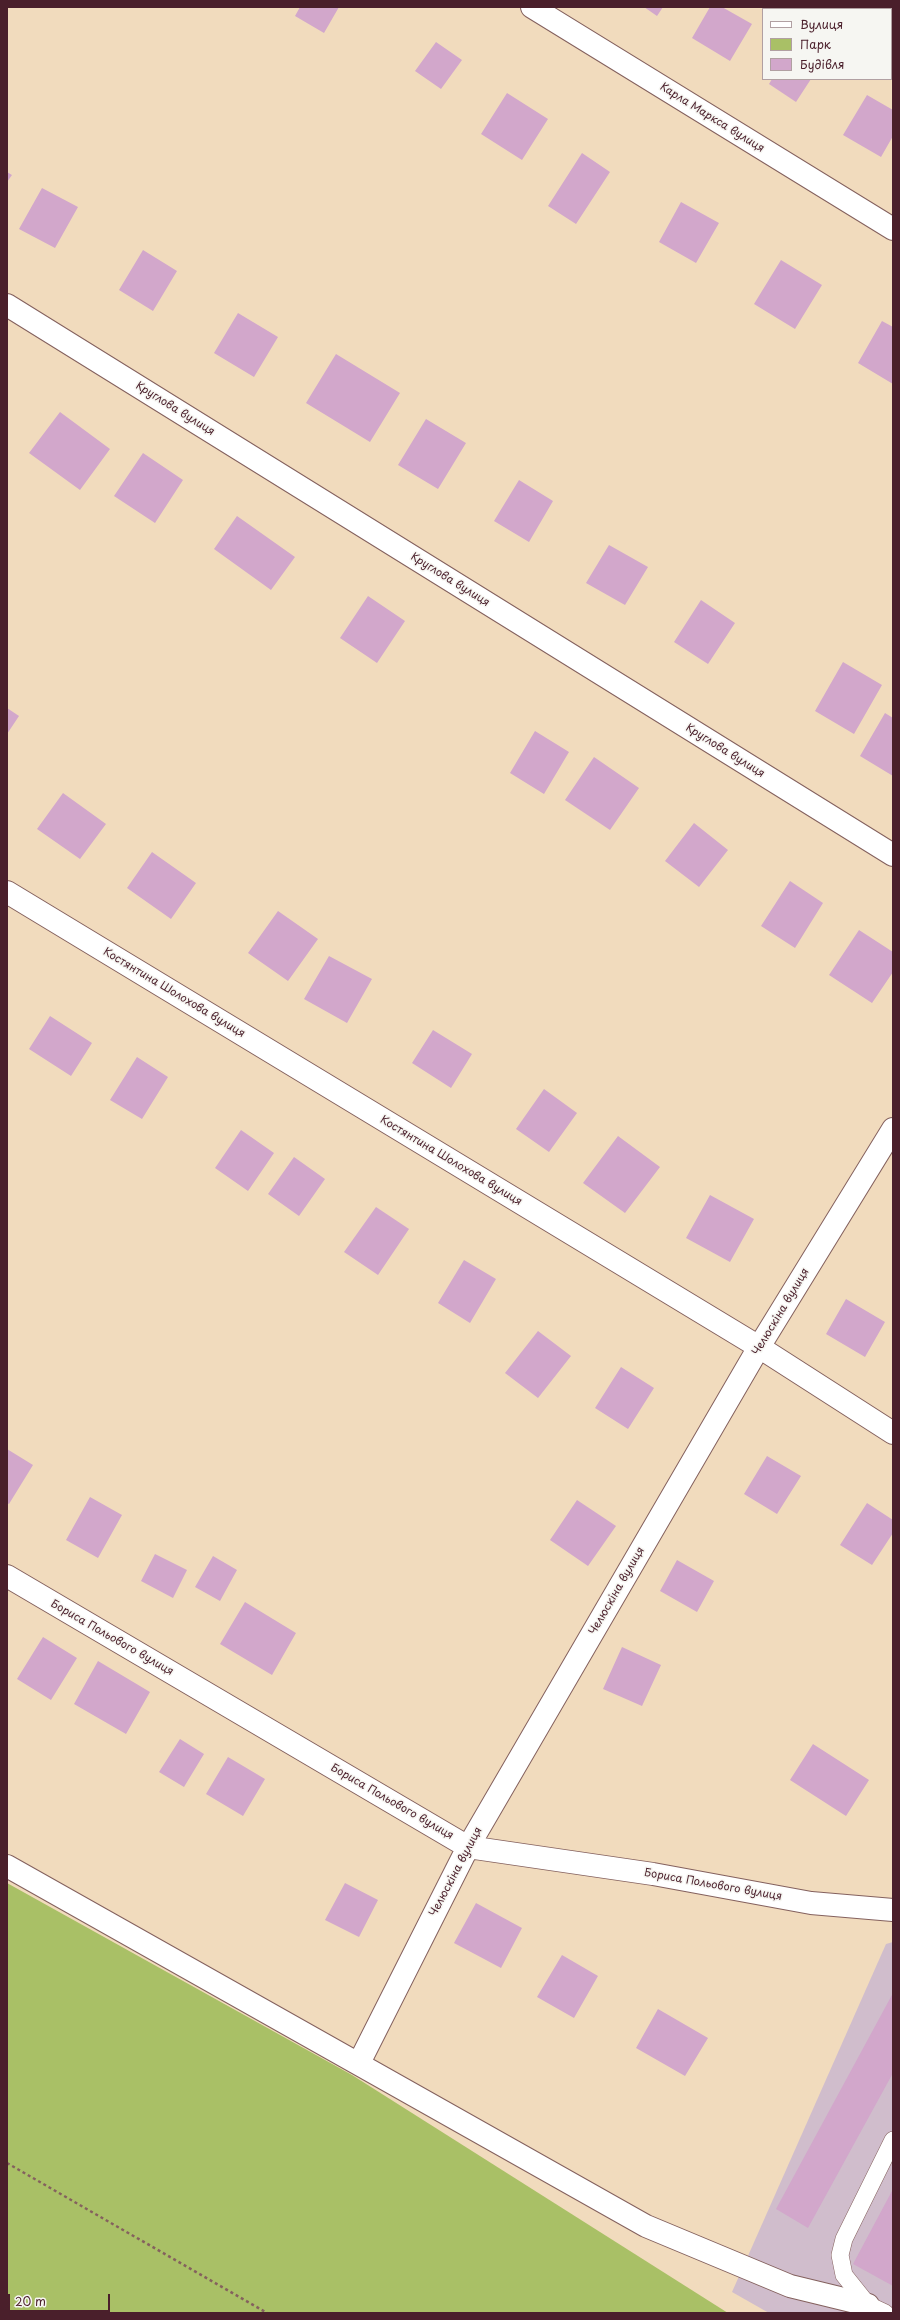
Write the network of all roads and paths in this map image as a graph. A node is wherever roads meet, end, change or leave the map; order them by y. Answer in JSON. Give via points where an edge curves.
{"nodes":[{"id":1,"x":532,"y":7,"type":"edge"},
{"id":2,"x":893,"y":229,"type":"edge"},
{"id":3,"x":7,"y":305,"type":"edge"},
{"id":4,"x":893,"y":855,"type":"edge"},
{"id":5,"x":7,"y":892,"type":"edge"},
{"id":6,"x":893,"y":1129,"type":"edge"},
{"id":7,"x":759,"y":1347,"type":"junction"},
{"id":8,"x":893,"y":1433,"type":"edge"},
{"id":9,"x":7,"y":1576,"type":"edge"},
{"id":10,"x":468,"y":1847,"type":"junction"},
{"id":11,"x":7,"y":1866,"type":"edge"},
{"id":12,"x":893,"y":1910,"type":"edge"},
{"id":13,"x":359,"y":2063,"type":"junction"},
{"id":14,"x":893,"y":2140,"type":"edge"},
{"id":15,"x":7,"y":2163,"type":"edge"},
{"id":16,"x":877,"y":2309,"type":"edge"},
{"id":17,"x":267,"y":2313,"type":"edge"}],
"edges":[{"from":1,"to":2,"type":"street","name":"Карла Маркса вулиця"},
{"from":3,"to":4,"type":"street","name":"Круглова вулиця"},
{"from":5,"to":7,"type":"street","name":"Костянтина Шолохова вулиця"},
{"from":6,"to":7,"type":"street","name":"Челюскіна вулиця"},
{"from":7,"to":8,"type":"street","name":"Костянтина Шолохова вулиця"},
{"from":7,"to":10,"type":"street","name":"Челюскіна вулиця"},
{"from":9,"to":10,"type":"street","name":"Бориса Польового вулиця"},
{"from":10,"to":12,"type":"street","name":"Бориса Польового вулиця","via":[[653,1874],[811,1903]]},
{"from":10,"to":13,"type":"street","name":"Челюскіна вулиця"},
{"from":11,"to":13,"type":"street"},
{"from":13,"to":16,"type":"street","via":[[646,2226],[790,2286]]},
{"from":14,"to":16,"type":"lane","via":[[844,2239],[840,2254],[844,2275]]},
{"from":15,"to":17,"type":"path"}]}
